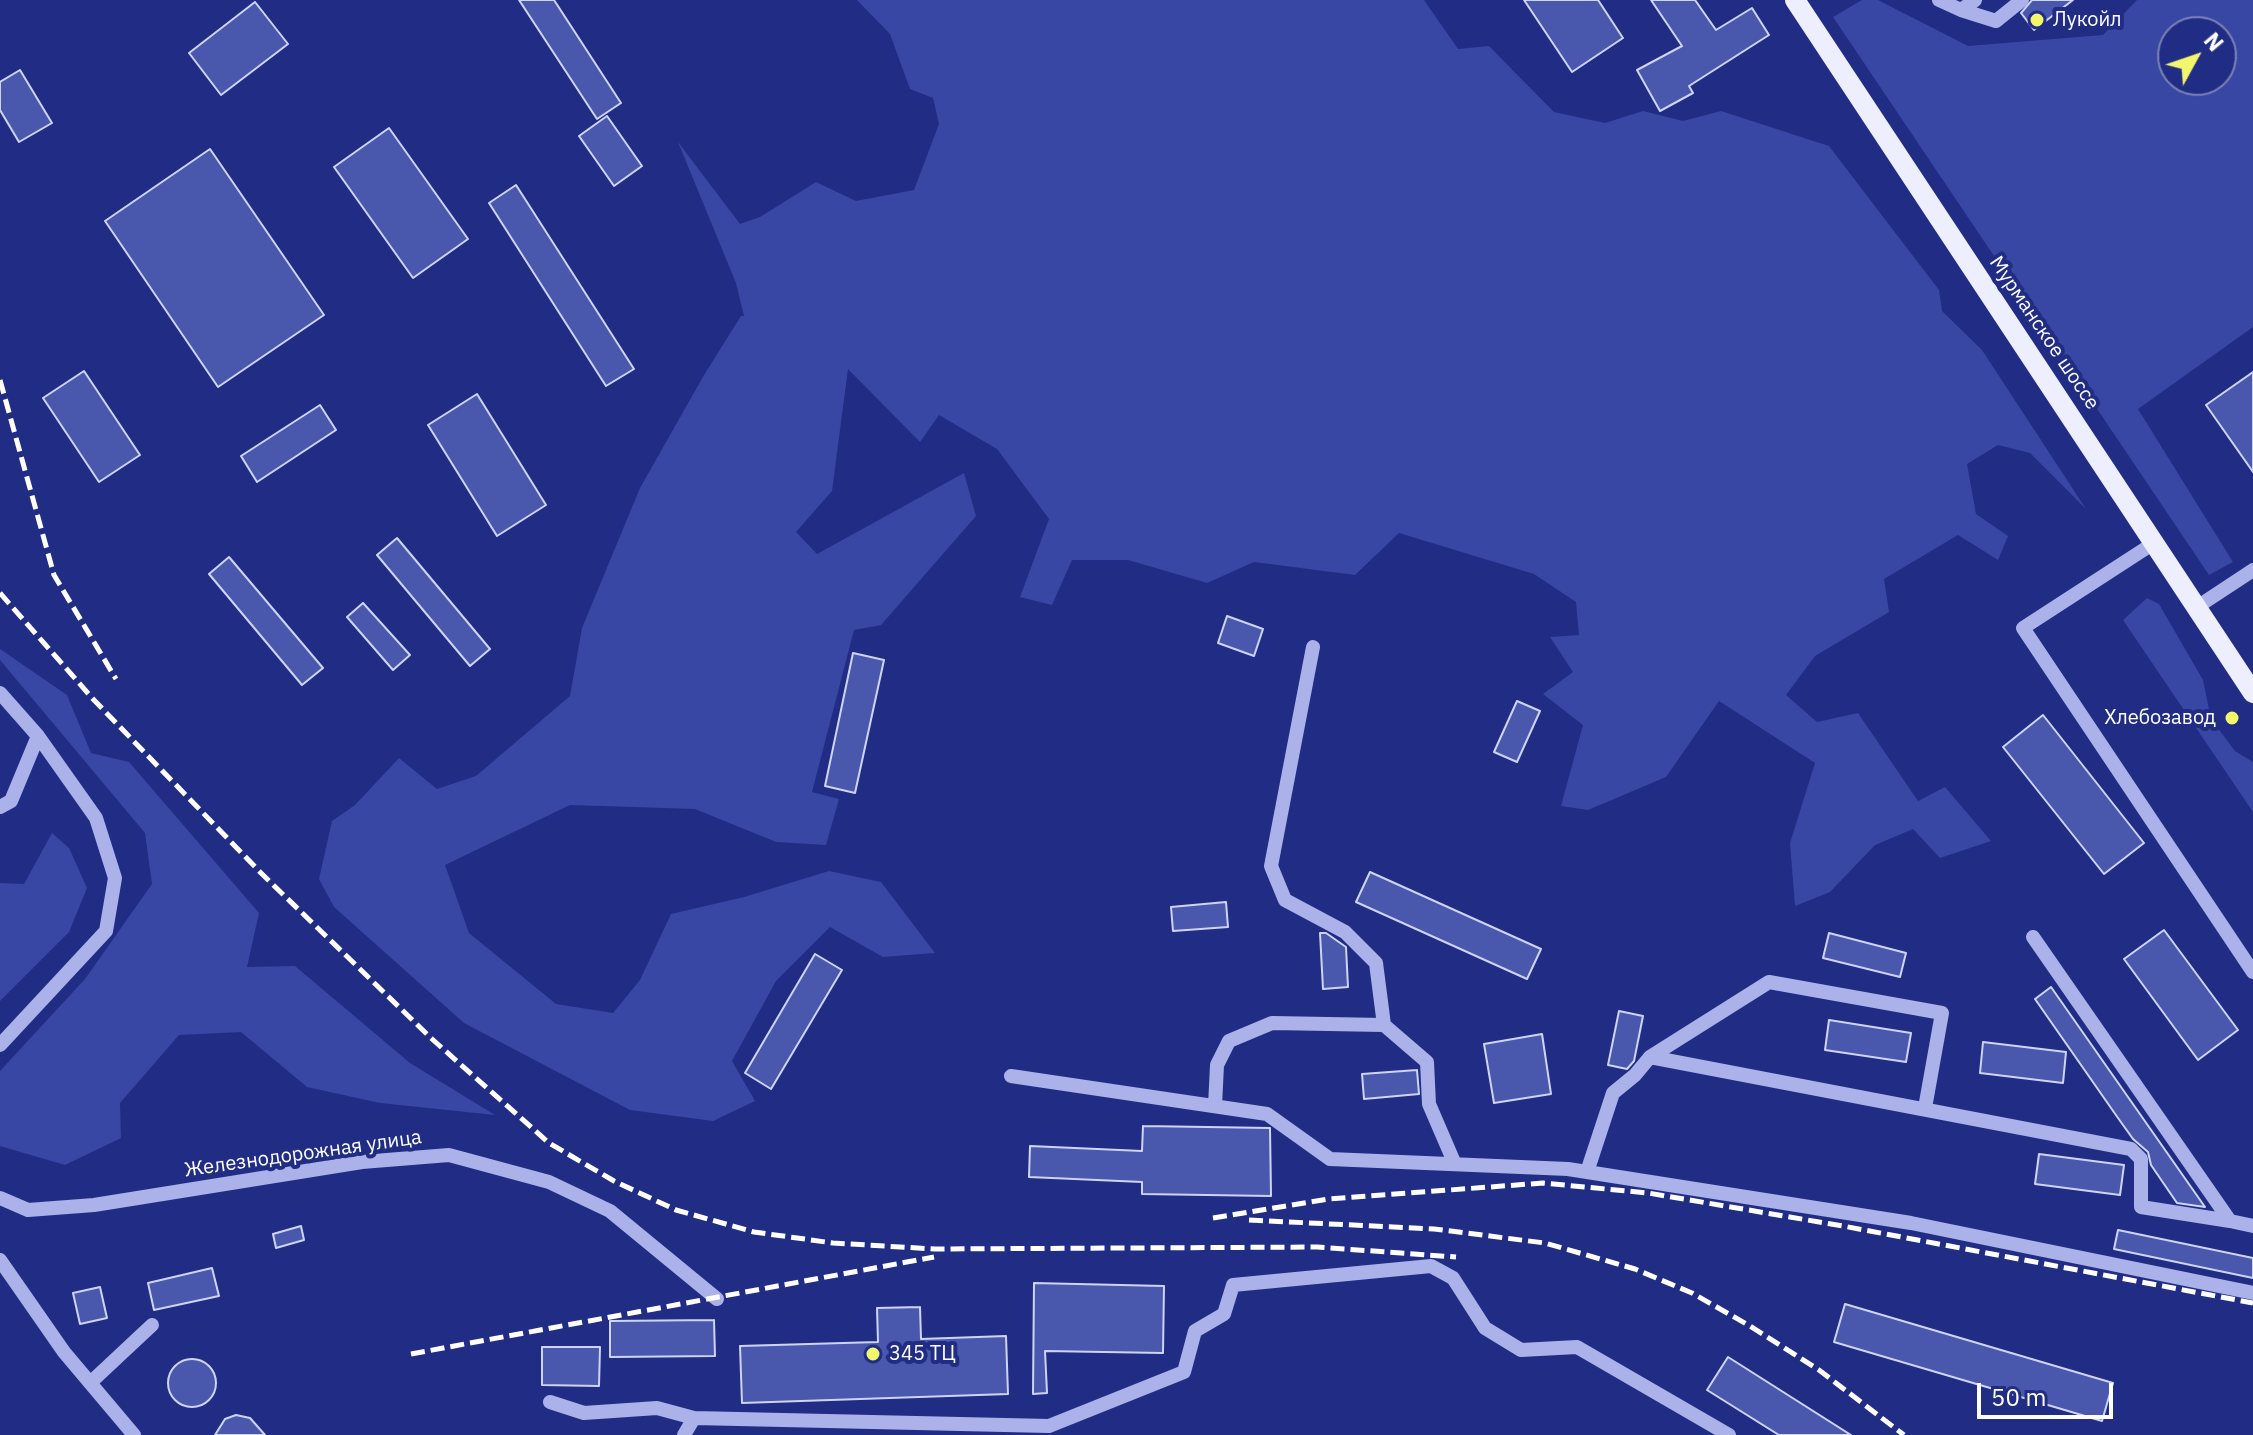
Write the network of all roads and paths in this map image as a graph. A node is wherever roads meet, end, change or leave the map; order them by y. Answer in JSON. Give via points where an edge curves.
{"nodes":[{"id":1,"x":1795,"y":0,"type":"edge"},
{"id":2,"x":1939,"y":0,"type":"edge"},
{"id":3,"x":1975,"y":0,"type":"edge"},
{"id":4,"x":2022,"y":0,"type":"edge"},
{"id":5,"x":1961,"y":10,"type":"junction"},
{"id":6,"x":2154,"y":543,"type":"junction"},
{"id":7,"x":2253,"y":570,"type":"edge"},
{"id":8,"x":2197,"y":607,"type":"junction"},
{"id":9,"x":1313,"y":647,"type":"dead end"},
{"id":10,"x":0,"y":693,"type":"edge"},
{"id":11,"x":2253,"y":693,"type":"edge"},
{"id":12,"x":38,"y":736,"type":"junction"},
{"id":13,"x":0,"y":807,"type":"edge"},
{"id":14,"x":2033,"y":937,"type":"dead end"},
{"id":15,"x":2253,"y":972,"type":"edge"},
{"id":16,"x":1384,"y":1025,"type":"junction"},
{"id":17,"x":0,"y":1045,"type":"edge"},
{"id":18,"x":1650,"y":1057,"type":"junction"},
{"id":19,"x":1011,"y":1076,"type":"dead end"},
{"id":20,"x":1215,"y":1106,"type":"junction"},
{"id":21,"x":1925,"y":1108,"type":"junction"},
{"id":22,"x":1454,"y":1162,"type":"junction"},
{"id":23,"x":1587,"y":1172,"type":"junction"},
{"id":24,"x":0,"y":1198,"type":"edge"},
{"id":25,"x":2230,"y":1221,"type":"junction"},
{"id":26,"x":2253,"y":1226,"type":"edge"},
{"id":27,"x":0,"y":1260,"type":"edge"},
{"id":28,"x":2253,"y":1293,"type":"edge"},
{"id":29,"x":717,"y":1299,"type":"dead end"},
{"id":30,"x":152,"y":1325,"type":"dead end"},
{"id":31,"x":90,"y":1383,"type":"junction"},
{"id":32,"x":550,"y":1402,"type":"dead end"},
{"id":33,"x":694,"y":1418,"type":"junction"},
{"id":34,"x":134,"y":1435,"type":"edge"},
{"id":35,"x":684,"y":1435,"type":"edge"},
{"id":36,"x":1729,"y":1435,"type":"edge"}],
"edges":[{"from":1,"to":6,"type":"main road","name":"Мурманское шоссе"},
{"from":2,"to":5,"type":"street"},
{"from":3,"to":5,"type":"street"},
{"from":4,"to":5,"type":"street","via":[[1996,21]]},
{"from":6,"to":8,"type":"main road","name":"Мурманское шоссе"},
{"from":6,"to":15,"type":"street","via":[[2023,628]]},
{"from":7,"to":8,"type":"street"},
{"from":8,"to":11,"type":"main road","name":"Мурманское шоссе"},
{"from":9,"to":16,"type":"street","via":[[1271,866],[1285,900],[1345,932],[1376,963]]},
{"from":10,"to":12,"type":"street"},
{"from":12,"to":13,"type":"street","via":[[11,801]]},
{"from":12,"to":17,"type":"street","via":[[96,818],[115,878],[106,931]]},
{"from":14,"to":25,"type":"street"},
{"from":16,"to":20,"type":"street","via":[[1272,1023],[1229,1041],[1217,1065]]},
{"from":16,"to":22,"type":"street","via":[[1427,1062],[1429,1104]]},
{"from":18,"to":21,"type":"street"},
{"from":18,"to":21,"type":"street","via":[[1769,982],[1942,1013]]},
{"from":18,"to":23,"type":"street","via":[[1613,1093]]},
{"from":19,"to":20,"type":"street"},
{"from":20,"to":22,"type":"street","via":[[1267,1114],[1330,1159]]},
{"from":21,"to":25,"type":"street","via":[[2131,1149],[2141,1159],[2141,1207]]},
{"from":22,"to":23,"type":"street"},
{"from":23,"to":28,"type":"street","via":[[1911,1223]]},
{"from":24,"to":29,"type":"street","name":"Железнодорожная улица","via":[[28,1210],[94,1205],[362,1162],[449,1155],[549,1182],[610,1211]]},
{"from":25,"to":26,"type":"street"},
{"from":27,"to":31,"type":"street"},
{"from":30,"to":31,"type":"street"},
{"from":31,"to":34,"type":"street"},
{"from":32,"to":33,"type":"street","via":[[584,1413],[657,1408]]},
{"from":33,"to":35,"type":"street"},
{"from":33,"to":36,"type":"street","via":[[1049,1426],[1184,1372],[1195,1331],[1224,1314],[1233,1285],[1431,1266],[1453,1278],[1485,1328],[1521,1350],[1577,1347]]}]}
